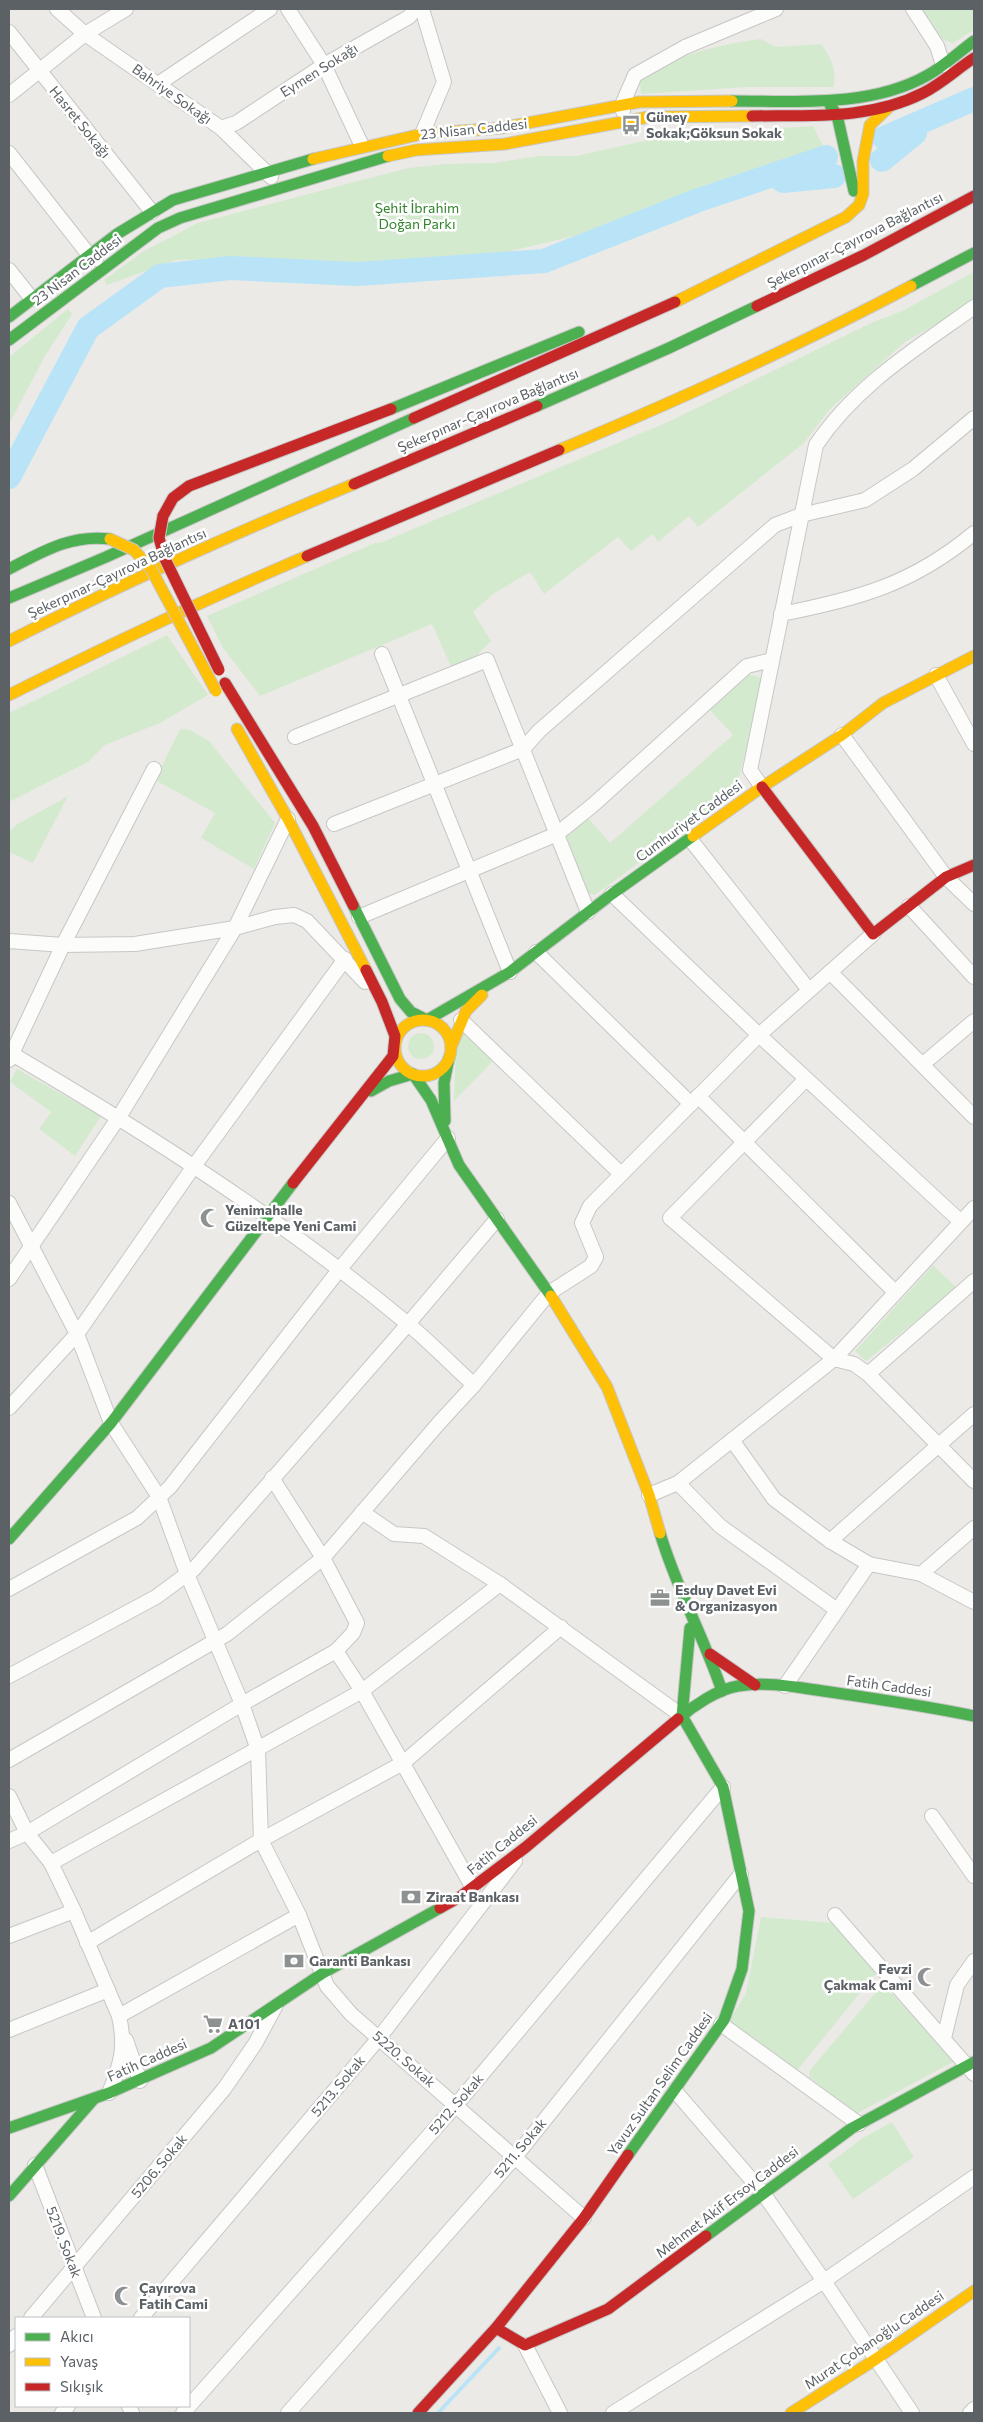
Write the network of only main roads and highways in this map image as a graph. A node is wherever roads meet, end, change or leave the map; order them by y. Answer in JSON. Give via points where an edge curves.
{"nodes":[{"id":1,"x":974,"y":41,"type":"edge"},
{"id":2,"x":974,"y":58,"type":"edge"},
{"id":3,"x":817,"y":101,"type":"junction"},
{"id":4,"x":890,"y":106,"type":"junction"},
{"id":5,"x":837,"y":115,"type":"junction"},
{"id":6,"x":974,"y":196,"type":"edge"},
{"id":7,"x":829,"y":226,"type":"junction"},
{"id":8,"x":974,"y":253,"type":"edge"},
{"id":9,"x":763,"y":260,"type":"junction"},
{"id":10,"x":9,"y":317,"type":"edge"},
{"id":11,"x":9,"y":340,"type":"edge"},
{"id":12,"x":9,"y":570,"type":"edge"},
{"id":13,"x":9,"y":598,"type":"edge"},
{"id":14,"x":9,"y":641,"type":"edge"},
{"id":15,"x":974,"y":656,"type":"edge"},
{"id":16,"x":9,"y":695,"type":"edge"},
{"id":17,"x":218,"y":695,"type":"dead end"},
{"id":18,"x":229,"y":716,"type":"dead end"},
{"id":19,"x":762,"y":787,"type":"junction"},
{"id":20,"x":974,"y":865,"type":"edge"},
{"id":21,"x":510,"y":972,"type":"junction"},
{"id":22,"x":426,"y":1020,"type":"junction"},
{"id":23,"x":394,"y":1046,"type":"junction"},
{"id":24,"x":450,"y":1051,"type":"junction"},
{"id":25,"x":413,"y":1074,"type":"junction"},
{"id":26,"x":365,"y":1095,"type":"junction"},
{"id":27,"x":448,"y":1138,"type":"junction"},
{"id":28,"x":9,"y":1539,"type":"edge"},
{"id":29,"x":686,"y":1601,"type":"junction"},
{"id":30,"x":690,"y":1628,"type":"junction"},
{"id":31,"x":710,"y":1654,"type":"junction"},
{"id":32,"x":755,"y":1685,"type":"junction"},
{"id":33,"x":717,"y":1694,"type":"junction"},
{"id":34,"x":682,"y":1716,"type":"junction"},
{"id":35,"x":974,"y":1716,"type":"edge"},
{"id":36,"x":972,"y":2067,"type":"edge"},
{"id":37,"x":95,"y":2098,"type":"junction"},
{"id":38,"x":38,"y":2118,"type":"junction"},
{"id":39,"x":9,"y":2128,"type":"edge"},
{"id":40,"x":54,"y":2144,"type":"junction"},
{"id":41,"x":9,"y":2196,"type":"edge"},
{"id":42,"x":974,"y":2291,"type":"edge"},
{"id":43,"x":496,"y":2328,"type":"junction"},
{"id":44,"x":418,"y":2413,"type":"edge"},
{"id":45,"x":791,"y":2413,"type":"edge"}],
"edges":[{"from":1,"to":3,"type":"main road","name":"23 Nisan Caddesi","via":[[943,65],[892,91],[851,99]]},
{"from":2,"to":4,"type":"main road","name":"23 Nisan Caddesi","via":[[925,92]]},
{"from":3,"to":5,"type":"main road","via":[[831,106]]},
{"from":3,"to":10,"type":"main road","name":"23 Nisan Caddesi","via":[[639,102],[501,128],[422,134],[267,171],[172,200],[117,234]]},
{"from":4,"to":5,"type":"main road","name":"23 Nisan Caddesi"},
{"from":4,"to":7,"type":"main road","via":[[874,119],[868,132],[863,161],[865,188],[859,205]]},
{"from":5,"to":7,"type":"main road","via":[[855,186],[851,204]]},
{"from":5,"to":11,"type":"main road","name":"23 Nisan Caddesi","via":[[649,116],[505,144],[416,150],[370,160],[180,218],[158,228]]},
{"from":6,"to":14,"type":"main road","name":"Şekerpınar-Çayırova Bağlantısı","via":[[864,255],[669,348],[255,525]]},
{"from":7,"to":9,"type":"main road"},
{"from":8,"to":16,"type":"main road","via":[[852,317],[680,398],[225,591]]},
{"from":9,"to":13,"type":"main road","via":[[603,335]]},
{"from":9,"to":22,"type":"main road","bridge":true,"via":[[490,367],[400,406],[189,486],[168,504],[160,538],[164,559],[225,683],[313,826],[400,999],[411,1012]]},
{"from":12,"to":17,"type":"main road","bridge":true,"via":[[81,536],[110,539],[134,550],[151,570]]},
{"from":15,"to":19,"type":"main road","name":"Cumhuriyet Caddesi","via":[[883,703],[842,735]]},
{"from":18,"to":23,"type":"main road","via":[[288,819],[382,1002],[394,1029]]},
{"from":19,"to":20,"type":"main road","via":[[873,934],[946,877]]},
{"from":19,"to":21,"type":"main road","name":"Cumhuriyet Caddesi","via":[[612,894]]},
{"from":21,"to":22,"type":"main road","name":"Cumhuriyet Caddesi"},
{"from":21,"to":24,"type":"main road","via":[[473,1003],[461,1020]]},
{"from":22,"to":23,"type":"main road","via":[[417,1020],[404,1027]]},
{"from":22,"to":24,"type":"main road","via":[[445,1030]]},
{"from":23,"to":25,"type":"main road","via":[[399,1063]]},
{"from":23,"to":26,"type":"main road","via":[[389,1063]]},
{"from":24,"to":25,"type":"main road","via":[[442,1068],[436,1072],[421,1076]]},
{"from":24,"to":27,"type":"main road","via":[[443,1104]]},
{"from":25,"to":26,"type":"main road","via":[[389,1081]]},
{"from":25,"to":27,"type":"main road","via":[[431,1100]]},
{"from":26,"to":28,"type":"main road","via":[[267,1216],[111,1423]]},
{"from":27,"to":29,"type":"main road","via":[[459,1165],[549,1293],[607,1387],[649,1495],[670,1568]]},
{"from":29,"to":30,"type":"main road"},
{"from":29,"to":31,"type":"main road"},
{"from":30,"to":33,"type":"main road"},
{"from":30,"to":34,"type":"main road"},
{"from":31,"to":32,"type":"main road"},
{"from":31,"to":33,"type":"main road"},
{"from":32,"to":33,"type":"main road","name":"Fatih Caddesi","via":[[737,1686]]},
{"from":32,"to":35,"type":"main road","name":"Fatih Caddesi","via":[[918,1704]]},
{"from":33,"to":34,"type":"main road","name":"Fatih Caddesi"},
{"from":34,"to":37,"type":"main road","name":"Fatih Caddesi","via":[[473,1888],[323,1973],[210,2048]]},
{"from":34,"to":43,"type":"main road","name":"Yavuz Sultan Selim Caddesi","via":[[723,1787],[742,1874],[749,1911],[746,1946],[736,1990],[721,2024],[675,2091],[584,2218]]},
{"from":36,"to":43,"type":"main road","name":"Mehmet Akif Ersoy Caddesi","via":[[859,2124],[608,2310],[525,2345]]},
{"from":37,"to":38,"type":"main road"},
{"from":37,"to":40,"type":"main road","name":"Fatih Caddesi"},
{"from":38,"to":39,"type":"main road"},
{"from":38,"to":40,"type":"main road","via":[[50,2129]]},
{"from":40,"to":41,"type":"main road","name":"Fatih Caddesi"},
{"from":42,"to":45,"type":"main road","name":"Murat Çobanoğlu Caddesi"},
{"from":43,"to":44,"type":"main road","name":"Yavuz Sultan Selim Caddesi"}]}
